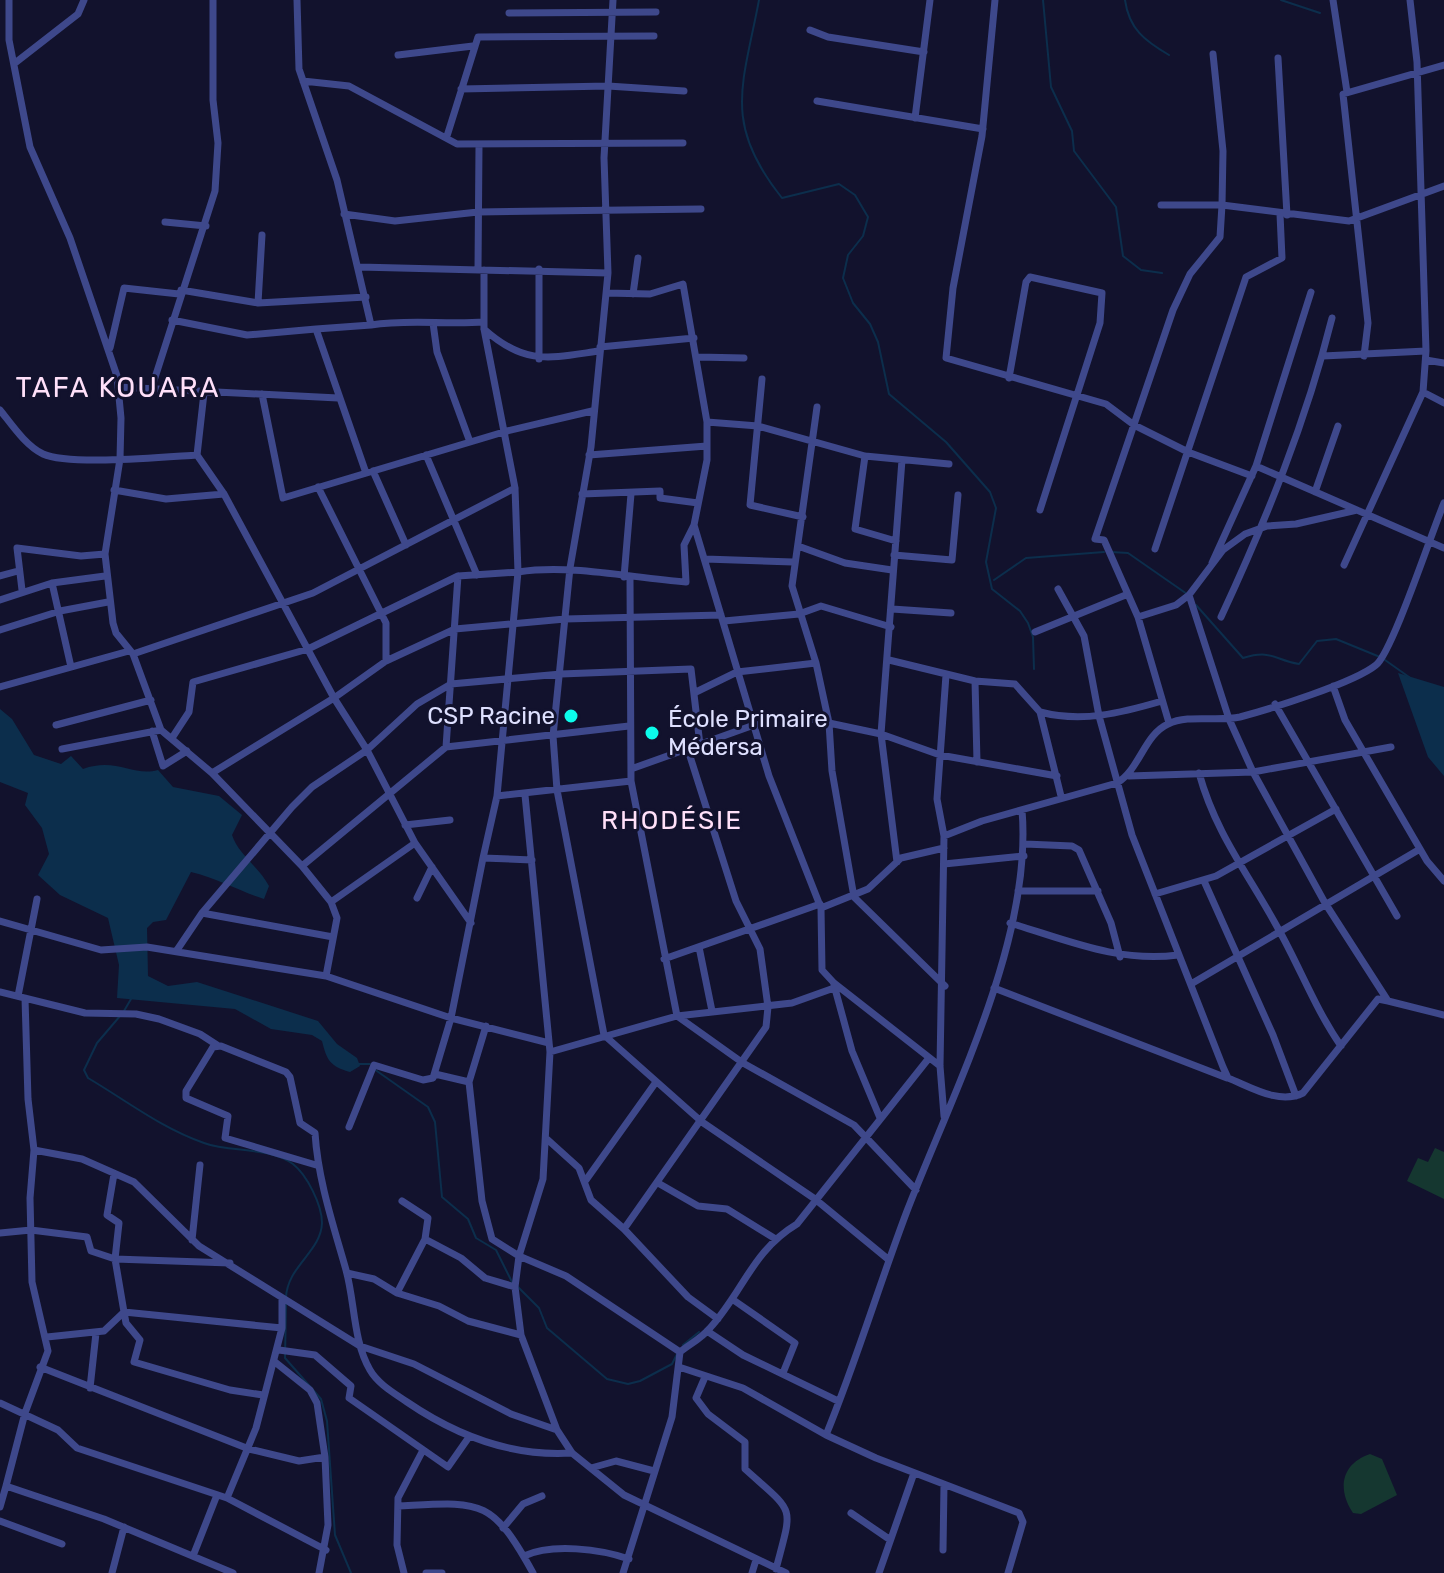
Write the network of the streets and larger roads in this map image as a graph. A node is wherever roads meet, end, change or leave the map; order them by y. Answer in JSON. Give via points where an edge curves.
{"nodes":[{"id":1,"x":9,"y":0,"type":"edge"},
{"id":2,"x":84,"y":0,"type":"edge"},
{"id":3,"x":213,"y":0,"type":"edge"},
{"id":4,"x":297,"y":0,"type":"edge"},
{"id":5,"x":592,"y":0,"type":"edge"},
{"id":6,"x":613,"y":0,"type":"edge"},
{"id":7,"x":930,"y":0,"type":"edge"},
{"id":8,"x":995,"y":0,"type":"edge"},
{"id":9,"x":1333,"y":0,"type":"edge"},
{"id":10,"x":1410,"y":0,"type":"edge"},
{"id":11,"x":611,"y":10,"type":"junction"},
{"id":12,"x":593,"y":11,"type":"junction"},
{"id":13,"x":656,"y":12,"type":"dead end"},
{"id":14,"x":509,"y":13,"type":"dead end"},
{"id":15,"x":810,"y":30,"type":"dead end"},
{"id":16,"x":610,"y":36,"type":"junction"},
{"id":17,"x":654,"y":36,"type":"dead end"},
{"id":18,"x":473,"y":46,"type":"junction"},
{"id":19,"x":924,"y":52,"type":"junction"},
{"id":20,"x":1213,"y":54,"type":"dead end"},
{"id":21,"x":398,"y":55,"type":"dead end"},
{"id":22,"x":1278,"y":58,"type":"dead end"},
{"id":23,"x":15,"y":63,"type":"junction"},
{"id":24,"x":1444,"y":65,"type":"edge"},
{"id":25,"x":1417,"y":70,"type":"junction"},
{"id":26,"x":303,"y":81,"type":"junction"},
{"id":27,"x":608,"y":86,"type":"junction"},
{"id":28,"x":461,"y":89,"type":"junction"},
{"id":29,"x":684,"y":91,"type":"dead end"},
{"id":30,"x":1347,"y":92,"type":"junction"},
{"id":31,"x":817,"y":101,"type":"dead end"},
{"id":32,"x":915,"y":118,"type":"junction"},
{"id":33,"x":983,"y":129,"type":"junction"},
{"id":34,"x":447,"y":136,"type":"junction"},
{"id":35,"x":683,"y":143,"type":"dead end"},
{"id":36,"x":606,"y":144,"type":"junction"},
{"id":37,"x":479,"y":146,"type":"junction"},
{"id":38,"x":1444,"y":186,"type":"edge"},
{"id":39,"x":1419,"y":193,"type":"junction"},
{"id":40,"x":1161,"y":205,"type":"dead end"},
{"id":41,"x":1222,"y":205,"type":"junction"},
{"id":42,"x":701,"y":209,"type":"dead end"},
{"id":43,"x":478,"y":212,"type":"junction"},
{"id":44,"x":608,"y":213,"type":"junction"},
{"id":45,"x":344,"y":214,"type":"junction"},
{"id":46,"x":1284,"y":214,"type":"junction"},
{"id":47,"x":1355,"y":219,"type":"junction"},
{"id":48,"x":165,"y":222,"type":"dead end"},
{"id":49,"x":206,"y":226,"type":"junction"},
{"id":50,"x":262,"y":235,"type":"dead end"},
{"id":51,"x":638,"y":258,"type":"dead end"},
{"id":52,"x":359,"y":267,"type":"junction"},
{"id":53,"x":539,"y":269,"type":"junction"},
{"id":54,"x":481,"y":270,"type":"junction"},
{"id":55,"x":608,"y":273,"type":"junction"},
{"id":56,"x":180,"y":292,"type":"junction"},
{"id":57,"x":1311,"y":292,"type":"dead end"},
{"id":58,"x":606,"y":293,"type":"junction"},
{"id":59,"x":633,"y":294,"type":"junction"},
{"id":60,"x":366,"y":297,"type":"junction"},
{"id":61,"x":258,"y":303,"type":"junction"},
{"id":62,"x":1332,"y":318,"type":"dead end"},
{"id":63,"x":172,"y":320,"type":"junction"},
{"id":64,"x":433,"y":323,"type":"junction"},
{"id":65,"x":371,"y":325,"type":"junction"},
{"id":66,"x":484,"y":325,"type":"junction"},
{"id":67,"x":316,"y":329,"type":"junction"},
{"id":68,"x":694,"y":338,"type":"junction"},
{"id":69,"x":110,"y":349,"type":"junction"},
{"id":70,"x":600,"y":349,"type":"junction"},
{"id":71,"x":1323,"y":356,"type":"junction"},
{"id":72,"x":1364,"y":356,"type":"junction"},
{"id":73,"x":1426,"y":356,"type":"junction"},
{"id":74,"x":698,"y":357,"type":"junction"},
{"id":75,"x":744,"y":358,"type":"dead end"},
{"id":76,"x":539,"y":359,"type":"junction"},
{"id":77,"x":1444,"y":363,"type":"edge"},
{"id":78,"x":1009,"y":378,"type":"junction"},
{"id":79,"x":762,"y":379,"type":"dead end"},
{"id":80,"x":118,"y":387,"type":"junction"},
{"id":81,"x":151,"y":390,"type":"junction"},
{"id":82,"x":1423,"y":392,"type":"junction"},
{"id":83,"x":204,"y":393,"type":"junction"},
{"id":84,"x":262,"y":394,"type":"junction"},
{"id":85,"x":1077,"y":394,"type":"junction"},
{"id":86,"x":338,"y":398,"type":"junction"},
{"id":87,"x":1444,"y":403,"type":"edge"},
{"id":88,"x":817,"y":407,"type":"dead end"},
{"id":89,"x":0,"y":410,"type":"edge"},
{"id":90,"x":592,"y":411,"type":"junction"},
{"id":91,"x":707,"y":422,"type":"junction"},
{"id":92,"x":1134,"y":425,"type":"junction"},
{"id":93,"x":758,"y":426,"type":"junction"},
{"id":94,"x":1338,"y":426,"type":"dead end"},
{"id":95,"x":507,"y":431,"type":"junction"},
{"id":96,"x":813,"y":441,"type":"junction"},
{"id":97,"x":470,"y":442,"type":"junction"},
{"id":98,"x":707,"y":446,"type":"junction"},
{"id":99,"x":1188,"y":452,"type":"junction"},
{"id":100,"x":197,"y":455,"type":"junction"},
{"id":101,"x":426,"y":455,"type":"junction"},
{"id":102,"x":589,"y":455,"type":"junction"},
{"id":103,"x":865,"y":456,"type":"junction"},
{"id":104,"x":120,"y":459,"type":"junction"},
{"id":105,"x":902,"y":460,"type":"junction"},
{"id":106,"x":949,"y":464,"type":"dead end"},
{"id":107,"x":1256,"y":466,"type":"junction"},
{"id":108,"x":370,"y":472,"type":"junction"},
{"id":109,"x":1252,"y":476,"type":"junction"},
{"id":110,"x":1282,"y":477,"type":"junction"},
{"id":111,"x":318,"y":487,"type":"junction"},
{"id":112,"x":515,"y":488,"type":"junction"},
{"id":113,"x":114,"y":490,"type":"junction"},
{"id":114,"x":1315,"y":492,"type":"junction"},
{"id":115,"x":224,"y":494,"type":"junction"},
{"id":116,"x":582,"y":494,"type":"junction"},
{"id":117,"x":631,"y":494,"type":"junction"},
{"id":118,"x":958,"y":495,"type":"dead end"},
{"id":119,"x":698,"y":503,"type":"junction"},
{"id":120,"x":1444,"y":503,"type":"edge"},
{"id":121,"x":1040,"y":510,"type":"dead end"},
{"id":122,"x":1357,"y":510,"type":"junction"},
{"id":123,"x":1367,"y":514,"type":"junction"},
{"id":124,"x":803,"y":517,"type":"junction"},
{"id":125,"x":453,"y":521,"type":"junction"},
{"id":126,"x":694,"y":525,"type":"junction"},
{"id":127,"x":1262,"y":528,"type":"junction"},
{"id":128,"x":896,"y":541,"type":"junction"},
{"id":129,"x":1428,"y":541,"type":"junction"},
{"id":130,"x":406,"y":545,"type":"junction"},
{"id":131,"x":798,"y":546,"type":"junction"},
{"id":132,"x":1444,"y":548,"type":"edge"},
{"id":133,"x":1155,"y":549,"type":"dead end"},
{"id":134,"x":105,"y":554,"type":"junction"},
{"id":135,"x":894,"y":555,"type":"junction"},
{"id":136,"x":705,"y":559,"type":"junction"},
{"id":137,"x":793,"y":562,"type":"junction"},
{"id":138,"x":1212,"y":563,"type":"junction"},
{"id":139,"x":1344,"y":565,"type":"dead end"},
{"id":140,"x":358,"y":568,"type":"junction"},
{"id":141,"x":570,"y":568,"type":"junction"},
{"id":142,"x":892,"y":570,"type":"junction"},
{"id":143,"x":18,"y":571,"type":"junction"},
{"id":144,"x":518,"y":572,"type":"junction"},
{"id":145,"x":477,"y":575,"type":"junction"},
{"id":146,"x":0,"y":576,"type":"edge"},
{"id":147,"x":105,"y":576,"type":"junction"},
{"id":148,"x":458,"y":576,"type":"junction"},
{"id":149,"x":627,"y":578,"type":"junction"},
{"id":150,"x":52,"y":583,"type":"junction"},
{"id":151,"x":1058,"y":589,"type":"dead end"},
{"id":152,"x":22,"y":590,"type":"junction"},
{"id":153,"x":1128,"y":594,"type":"junction"},
{"id":154,"x":1189,"y":595,"type":"junction"},
{"id":155,"x":0,"y":600,"type":"edge"},
{"id":156,"x":108,"y":602,"type":"junction"},
{"id":157,"x":284,"y":602,"type":"junction"},
{"id":158,"x":892,"y":609,"type":"junction"},
{"id":159,"x":60,"y":611,"type":"junction"},
{"id":160,"x":951,"y":613,"type":"dead end"},
{"id":161,"x":381,"y":614,"type":"junction"},
{"id":162,"x":799,"y":614,"type":"junction"},
{"id":163,"x":1138,"y":617,"type":"junction"},
{"id":164,"x":1221,"y":617,"type":"dead end"},
{"id":165,"x":632,"y":618,"type":"junction"},
{"id":166,"x":722,"y":618,"type":"junction"},
{"id":167,"x":1072,"y":618,"type":"junction"},
{"id":168,"x":565,"y":619,"type":"junction"},
{"id":169,"x":512,"y":625,"type":"junction"},
{"id":170,"x":891,"y":627,"type":"junction"},
{"id":171,"x":455,"y":629,"type":"junction"},
{"id":172,"x":0,"y":630,"type":"edge"},
{"id":173,"x":1035,"y":632,"type":"dead end"},
{"id":174,"x":308,"y":649,"type":"junction"},
{"id":175,"x":131,"y":652,"type":"junction"},
{"id":176,"x":889,"y":660,"type":"junction"},
{"id":177,"x":386,"y":661,"type":"junction"},
{"id":178,"x":816,"y":663,"type":"junction"},
{"id":179,"x":71,"y":667,"type":"junction"},
{"id":180,"x":632,"y":672,"type":"junction"},
{"id":181,"x":737,"y":672,"type":"junction"},
{"id":182,"x":561,"y":674,"type":"junction"},
{"id":183,"x":946,"y":675,"type":"junction"},
{"id":184,"x":505,"y":678,"type":"junction"},
{"id":185,"x":975,"y":681,"type":"junction"},
{"id":186,"x":451,"y":684,"type":"junction"},
{"id":187,"x":1333,"y":686,"type":"junction"},
{"id":188,"x":0,"y":687,"type":"edge"},
{"id":189,"x":696,"y":692,"type":"junction"},
{"id":190,"x":334,"y":698,"type":"junction"},
{"id":191,"x":151,"y":700,"type":"junction"},
{"id":192,"x":1162,"y":701,"type":"junction"},
{"id":193,"x":1275,"y":704,"type":"junction"},
{"id":194,"x":1040,"y":712,"type":"junction"},
{"id":195,"x":1099,"y":716,"type":"junction"},
{"id":196,"x":1229,"y":719,"type":"junction"},
{"id":197,"x":829,"y":721,"type":"junction"},
{"id":198,"x":1169,"y":723,"type":"junction"},
{"id":199,"x":56,"y":725,"type":"dead end"},
{"id":200,"x":754,"y":725,"type":"junction"},
{"id":201,"x":629,"y":726,"type":"junction"},
{"id":202,"x":157,"y":730,"type":"junction"},
{"id":203,"x":881,"y":734,"type":"junction"},
{"id":204,"x":553,"y":736,"type":"junction"},
{"id":205,"x":172,"y":738,"type":"junction"},
{"id":206,"x":500,"y":740,"type":"junction"},
{"id":207,"x":700,"y":745,"type":"junction"},
{"id":208,"x":446,"y":747,"type":"junction"},
{"id":209,"x":1391,"y":747,"type":"dead end"},
{"id":210,"x":62,"y":749,"type":"dead end"},
{"id":211,"x":367,"y":750,"type":"junction"},
{"id":212,"x":688,"y":750,"type":"junction"},
{"id":213,"x":187,"y":751,"type":"junction"},
{"id":214,"x":1364,"y":752,"type":"junction"},
{"id":215,"x":940,"y":755,"type":"junction"},
{"id":216,"x":1308,"y":761,"type":"junction"},
{"id":217,"x":977,"y":762,"type":"junction"},
{"id":218,"x":631,"y":769,"type":"junction"},
{"id":219,"x":1253,"y":772,"type":"junction"},
{"id":220,"x":212,"y":773,"type":"junction"},
{"id":221,"x":1199,"y":773,"type":"junction"},
{"id":222,"x":1057,"y":776,"type":"junction"},
{"id":223,"x":1129,"y":776,"type":"junction"},
{"id":224,"x":631,"y":781,"type":"junction"},
{"id":225,"x":1117,"y":783,"type":"junction"},
{"id":226,"x":557,"y":790,"type":"junction"},
{"id":227,"x":389,"y":793,"type":"junction"},
{"id":228,"x":525,"y":795,"type":"junction"},
{"id":229,"x":497,"y":796,"type":"junction"},
{"id":230,"x":1061,"y":796,"type":"junction"},
{"id":231,"x":1336,"y":809,"type":"junction"},
{"id":232,"x":1022,"y":810,"type":"junction"},
{"id":233,"x":450,"y":820,"type":"dead end"},
{"id":234,"x":405,"y":825,"type":"junction"},
{"id":235,"x":269,"y":833,"type":"junction"},
{"id":236,"x":944,"y":836,"type":"junction"},
{"id":237,"x":1286,"y":836,"type":"junction"},
{"id":238,"x":415,"y":843,"type":"junction"},
{"id":239,"x":1025,"y":844,"type":"junction"},
{"id":240,"x":944,"y":848,"type":"junction"},
{"id":241,"x":1420,"y":849,"type":"junction"},
{"id":242,"x":1024,"y":856,"type":"junction"},
{"id":243,"x":483,"y":858,"type":"junction"},
{"id":244,"x":532,"y":860,"type":"junction"},
{"id":245,"x":897,"y":862,"type":"junction"},
{"id":246,"x":944,"y":864,"type":"junction"},
{"id":247,"x":1238,"y":865,"type":"junction"},
{"id":248,"x":302,"y":866,"type":"junction"},
{"id":249,"x":432,"y":867,"type":"junction"},
{"id":250,"x":1374,"y":876,"type":"junction"},
{"id":251,"x":1204,"y":881,"type":"junction"},
{"id":252,"x":1444,"y":881,"type":"edge"},
{"id":253,"x":1018,"y":891,"type":"junction"},
{"id":254,"x":1098,"y":891,"type":"junction"},
{"id":255,"x":1155,"y":894,"type":"junction"},
{"id":256,"x":854,"y":897,"type":"junction"},
{"id":257,"x":417,"y":898,"type":"dead end"},
{"id":258,"x":37,"y":899,"type":"dead end"},
{"id":259,"x":331,"y":902,"type":"junction"},
{"id":260,"x":1325,"y":903,"type":"junction"},
{"id":261,"x":821,"y":906,"type":"junction"},
{"id":262,"x":202,"y":913,"type":"junction"},
{"id":263,"x":1397,"y":916,"type":"dead end"},
{"id":264,"x":0,"y":921,"type":"edge"},
{"id":265,"x":471,"y":923,"type":"junction"},
{"id":266,"x":1010,"y":923,"type":"junction"},
{"id":267,"x":751,"y":928,"type":"junction"},
{"id":268,"x":1279,"y":930,"type":"junction"},
{"id":269,"x":30,"y":931,"type":"junction"},
{"id":270,"x":333,"y":937,"type":"junction"},
{"id":271,"x":699,"y":947,"type":"junction"},
{"id":272,"x":177,"y":950,"type":"junction"},
{"id":273,"x":1178,"y":955,"type":"junction"},
{"id":274,"x":1239,"y":956,"type":"junction"},
{"id":275,"x":1120,"y":957,"type":"junction"},
{"id":276,"x":664,"y":959,"type":"junction"},
{"id":277,"x":326,"y":976,"type":"junction"},
{"id":278,"x":1191,"y":984,"type":"junction"},
{"id":279,"x":834,"y":985,"type":"junction"},
{"id":280,"x":945,"y":986,"type":"junction"},
{"id":281,"x":994,"y":988,"type":"junction"},
{"id":282,"x":0,"y":992,"type":"edge"},
{"id":283,"x":22,"y":997,"type":"junction"},
{"id":284,"x":1388,"y":1001,"type":"junction"},
{"id":285,"x":768,"y":1007,"type":"junction"},
{"id":286,"x":712,"y":1011,"type":"junction"},
{"id":287,"x":1444,"y":1015,"type":"edge"},
{"id":288,"x":677,"y":1016,"type":"junction"},
{"id":289,"x":451,"y":1018,"type":"junction"},
{"id":290,"x":486,"y":1026,"type":"junction"},
{"id":291,"x":604,"y":1035,"type":"junction"},
{"id":292,"x":217,"y":1045,"type":"junction"},
{"id":293,"x":1341,"y":1046,"type":"junction"},
{"id":294,"x":550,"y":1047,"type":"junction"},
{"id":295,"x":929,"y":1058,"type":"junction"},
{"id":296,"x":743,"y":1063,"type":"junction"},
{"id":297,"x":940,"y":1066,"type":"junction"},
{"id":298,"x":435,"y":1074,"type":"junction"},
{"id":299,"x":1228,"y":1078,"type":"junction"},
{"id":300,"x":469,"y":1082,"type":"junction"},
{"id":301,"x":656,"y":1082,"type":"junction"},
{"id":302,"x":1296,"y":1096,"type":"junction"},
{"id":303,"x":880,"y":1118,"type":"junction"},
{"id":304,"x":944,"y":1118,"type":"junction"},
{"id":305,"x":702,"y":1122,"type":"junction"},
{"id":306,"x":349,"y":1127,"type":"dead end"},
{"id":307,"x":866,"y":1135,"type":"junction"},
{"id":308,"x":548,"y":1140,"type":"junction"},
{"id":309,"x":34,"y":1150,"type":"junction"},
{"id":310,"x":200,"y":1165,"type":"dead end"},
{"id":311,"x":316,"y":1165,"type":"junction"},
{"id":312,"x":114,"y":1174,"type":"junction"},
{"id":313,"x":586,"y":1180,"type":"junction"},
{"id":314,"x":658,"y":1183,"type":"junction"},
{"id":315,"x":916,"y":1190,"type":"junction"},
{"id":316,"x":815,"y":1199,"type":"junction"},
{"id":317,"x":402,"y":1201,"type":"dead end"},
{"id":318,"x":624,"y":1229,"type":"junction"},
{"id":319,"x":31,"y":1230,"type":"junction"},
{"id":320,"x":0,"y":1233,"type":"edge"},
{"id":321,"x":774,"y":1238,"type":"junction"},
{"id":322,"x":425,"y":1239,"type":"junction"},
{"id":323,"x":192,"y":1240,"type":"junction"},
{"id":324,"x":519,"y":1256,"type":"junction"},
{"id":325,"x":115,"y":1259,"type":"junction"},
{"id":326,"x":889,"y":1260,"type":"junction"},
{"id":327,"x":232,"y":1263,"type":"junction"},
{"id":328,"x":347,"y":1273,"type":"junction"},
{"id":329,"x":515,"y":1287,"type":"junction"},
{"id":330,"x":397,"y":1293,"type":"junction"},
{"id":331,"x":732,"y":1299,"type":"junction"},
{"id":332,"x":282,"y":1300,"type":"junction"},
{"id":333,"x":124,"y":1312,"type":"junction"},
{"id":334,"x":718,"y":1319,"type":"junction"},
{"id":335,"x":282,"y":1328,"type":"junction"},
{"id":336,"x":707,"y":1331,"type":"junction"},
{"id":337,"x":96,"y":1333,"type":"junction"},
{"id":338,"x":521,"y":1335,"type":"junction"},
{"id":339,"x":47,"y":1337,"type":"junction"},
{"id":340,"x":360,"y":1346,"type":"junction"},
{"id":341,"x":279,"y":1350,"type":"junction"},
{"id":342,"x":680,"y":1352,"type":"junction"},
{"id":343,"x":275,"y":1362,"type":"junction"},
{"id":344,"x":40,"y":1367,"type":"junction"},
{"id":345,"x":679,"y":1367,"type":"junction"},
{"id":346,"x":783,"y":1373,"type":"junction"},
{"id":347,"x":705,"y":1377,"type":"junction"},
{"id":348,"x":90,"y":1388,"type":"junction"},
{"id":349,"x":263,"y":1395,"type":"junction"},
{"id":350,"x":838,"y":1401,"type":"junction"},
{"id":351,"x":0,"y":1403,"type":"edge"},
{"id":352,"x":25,"y":1413,"type":"junction"},
{"id":353,"x":557,"y":1430,"type":"junction"},
{"id":354,"x":826,"y":1435,"type":"junction"},
{"id":355,"x":469,"y":1437,"type":"junction"},
{"id":356,"x":249,"y":1449,"type":"junction"},
{"id":357,"x":422,"y":1452,"type":"junction"},
{"id":358,"x":572,"y":1453,"type":"junction"},
{"id":359,"x":325,"y":1457,"type":"junction"},
{"id":360,"x":591,"y":1468,"type":"junction"},
{"id":361,"x":654,"y":1471,"type":"junction"},
{"id":362,"x":914,"y":1473,"type":"junction"},
{"id":363,"x":944,"y":1485,"type":"junction"},
{"id":364,"x":6,"y":1486,"type":"junction"},
{"id":365,"x":217,"y":1495,"type":"junction"},
{"id":366,"x":542,"y":1496,"type":"dead end"},
{"id":367,"x":227,"y":1498,"type":"junction"},
{"id":368,"x":645,"y":1504,"type":"junction"},
{"id":369,"x":398,"y":1506,"type":"junction"},
{"id":370,"x":0,"y":1507,"type":"edge"},
{"id":371,"x":851,"y":1513,"type":"dead end"},
{"id":372,"x":0,"y":1521,"type":"edge"},
{"id":373,"x":124,"y":1527,"type":"junction"},
{"id":374,"x":503,"y":1528,"type":"junction"},
{"id":375,"x":889,"y":1539,"type":"junction"},
{"id":376,"x":62,"y":1544,"type":"dead end"},
{"id":377,"x":326,"y":1550,"type":"junction"},
{"id":378,"x":943,"y":1550,"type":"dead end"},
{"id":379,"x":193,"y":1556,"type":"junction"},
{"id":380,"x":524,"y":1556,"type":"junction"},
{"id":381,"x":629,"y":1559,"type":"junction"},
{"id":382,"x":756,"y":1560,"type":"junction"},
{"id":383,"x":776,"y":1569,"type":"junction"},
{"id":384,"x":112,"y":1573,"type":"edge"},
{"id":385,"x":233,"y":1573,"type":"edge"},
{"id":386,"x":319,"y":1573,"type":"edge"},
{"id":387,"x":404,"y":1573,"type":"edge"},
{"id":388,"x":426,"y":1573,"type":"edge"},
{"id":389,"x":442,"y":1573,"type":"edge"},
{"id":390,"x":533,"y":1573,"type":"edge"},
{"id":391,"x":623,"y":1573,"type":"edge"},
{"id":392,"x":752,"y":1573,"type":"edge"},
{"id":393,"x":786,"y":1573,"type":"edge"},
{"id":394,"x":879,"y":1573,"type":"edge"},
{"id":395,"x":1008,"y":1573,"type":"edge"}],
"edges":[{"from":1,"to":23,"type":"street"},
{"from":2,"to":23,"type":"street","via":[[78,14]]},
{"from":3,"to":49,"type":"street","via":[[218,143]]},
{"from":4,"to":26,"type":"street"},
{"from":5,"to":12,"type":"street"},
{"from":6,"to":11,"type":"street"},
{"from":7,"to":19,"type":"street"},
{"from":8,"to":33,"type":"street"},
{"from":9,"to":30,"type":"street"},
{"from":10,"to":25,"type":"street"},
{"from":11,"to":12,"type":"street"},
{"from":11,"to":13,"type":"street"},
{"from":11,"to":16,"type":"street"},
{"from":12,"to":14,"type":"street"},
{"from":15,"to":19,"type":"street"},
{"from":16,"to":17,"type":"street"},
{"from":16,"to":18,"type":"street","via":[[481,36]]},
{"from":16,"to":27,"type":"street"},
{"from":18,"to":21,"type":"street"},
{"from":18,"to":28,"type":"street"},
{"from":19,"to":32,"type":"street"},
{"from":20,"to":41,"type":"street","via":[[1223,151]]},
{"from":22,"to":46,"type":"street"},
{"from":23,"to":69,"type":"street","via":[[30,147]]},
{"from":24,"to":25,"type":"street"},
{"from":25,"to":30,"type":"street"},
{"from":25,"to":39,"type":"street"},
{"from":26,"to":34,"type":"street","via":[[349,86]]},
{"from":26,"to":45,"type":"street"},
{"from":27,"to":28,"type":"street"},
{"from":27,"to":29,"type":"street"},
{"from":27,"to":36,"type":"street"},
{"from":28,"to":34,"type":"street"},
{"from":30,"to":47,"type":"street","via":[[1343,94]]},
{"from":31,"to":32,"type":"street"},
{"from":32,"to":33,"type":"street"},
{"from":33,"to":78,"type":"street","via":[[953,288],[946,358]]},
{"from":34,"to":37,"type":"street","via":[[457,144]]},
{"from":35,"to":36,"type":"street"},
{"from":36,"to":37,"type":"street"},
{"from":36,"to":44,"type":"street"},
{"from":37,"to":43,"type":"street"},
{"from":38,"to":39,"type":"street"},
{"from":39,"to":47,"type":"street"},
{"from":39,"to":73,"type":"street"},
{"from":40,"to":41,"type":"street"},
{"from":41,"to":46,"type":"street"},
{"from":41,"to":92,"type":"street","via":[[1220,237],[1190,274],[1179,298]]},
{"from":42,"to":44,"type":"street"},
{"from":43,"to":44,"type":"street"},
{"from":43,"to":45,"type":"street","via":[[395,221]]},
{"from":43,"to":54,"type":"street"},
{"from":44,"to":55,"type":"street"},
{"from":45,"to":52,"type":"street"},
{"from":46,"to":47,"type":"street"},
{"from":46,"to":99,"type":"street","via":[[1282,258],[1246,277]]},
{"from":47,"to":72,"type":"street","via":[[1368,323]]},
{"from":48,"to":49,"type":"street"},
{"from":49,"to":56,"type":"street"},
{"from":50,"to":61,"type":"street"},
{"from":51,"to":59,"type":"street"},
{"from":52,"to":54,"type":"street"},
{"from":52,"to":60,"type":"street"},
{"from":53,"to":54,"type":"street"},
{"from":53,"to":55,"type":"street"},
{"from":53,"to":76,"type":"street"},
{"from":54,"to":66,"type":"street"},
{"from":55,"to":58,"type":"street"},
{"from":56,"to":61,"type":"street"},
{"from":56,"to":63,"type":"street"},
{"from":56,"to":69,"type":"street","via":[[124,288]]},
{"from":57,"to":107,"type":"street"},
{"from":58,"to":59,"type":"street"},
{"from":58,"to":70,"type":"street"},
{"from":59,"to":68,"type":"street","via":[[683,284]]},
{"from":60,"to":61,"type":"street"},
{"from":60,"to":65,"type":"street"},
{"from":62,"to":71,"type":"street"},
{"from":63,"to":67,"type":"street","via":[[247,335]]},
{"from":63,"to":81,"type":"street"},
{"from":64,"to":65,"type":"street"},
{"from":64,"to":66,"type":"street"},
{"from":64,"to":97,"type":"street","via":[[437,352]]},
{"from":65,"to":67,"type":"street"},
{"from":66,"to":76,"type":"street","via":[[504,344]]},
{"from":66,"to":95,"type":"street"},
{"from":67,"to":86,"type":"street"},
{"from":68,"to":70,"type":"street"},
{"from":68,"to":74,"type":"street"},
{"from":69,"to":80,"type":"street"},
{"from":70,"to":76,"type":"street"},
{"from":70,"to":90,"type":"street"},
{"from":71,"to":72,"type":"street"},
{"from":71,"to":110,"type":"street"},
{"from":72,"to":73,"type":"street"},
{"from":73,"to":77,"type":"street"},
{"from":73,"to":82,"type":"street"},
{"from":74,"to":75,"type":"street"},
{"from":74,"to":91,"type":"street"},
{"from":78,"to":85,"type":"street"},
{"from":78,"to":85,"type":"street","via":[[1026,282],[1034,276],[1102,293],[1100,323]]},
{"from":79,"to":93,"type":"street"},
{"from":80,"to":81,"type":"street"},
{"from":80,"to":104,"type":"street"},
{"from":81,"to":83,"type":"street"},
{"from":82,"to":87,"type":"street"},
{"from":82,"to":123,"type":"street"},
{"from":83,"to":84,"type":"street"},
{"from":83,"to":100,"type":"street"},
{"from":84,"to":86,"type":"street"},
{"from":84,"to":111,"type":"street","via":[[283,498]]},
{"from":85,"to":92,"type":"street","via":[[1106,404]]},
{"from":85,"to":121,"type":"street"},
{"from":86,"to":108,"type":"street"},
{"from":88,"to":96,"type":"street"},
{"from":89,"to":104,"type":"street","via":[[45,455]]},
{"from":90,"to":95,"type":"street"},
{"from":90,"to":102,"type":"street"},
{"from":91,"to":93,"type":"street"},
{"from":91,"to":98,"type":"street"},
{"from":92,"to":99,"type":"street"},
{"from":92,"to":153,"type":"street","via":[[1095,539],[1104,540]]},
{"from":93,"to":96,"type":"street"},
{"from":93,"to":124,"type":"street","via":[[750,505]]},
{"from":94,"to":114,"type":"street"},
{"from":95,"to":97,"type":"street"},
{"from":95,"to":112,"type":"street"},
{"from":96,"to":103,"type":"street"},
{"from":96,"to":124,"type":"street"},
{"from":97,"to":101,"type":"street"},
{"from":98,"to":102,"type":"street"},
{"from":98,"to":119,"type":"street"},
{"from":99,"to":109,"type":"street"},
{"from":99,"to":133,"type":"street"},
{"from":100,"to":104,"type":"street"},
{"from":100,"to":115,"type":"street"},
{"from":101,"to":108,"type":"street"},
{"from":101,"to":125,"type":"street"},
{"from":102,"to":116,"type":"street"},
{"from":103,"to":105,"type":"street"},
{"from":103,"to":128,"type":"street","via":[[855,529]]},
{"from":104,"to":113,"type":"street"},
{"from":105,"to":106,"type":"street"},
{"from":105,"to":128,"type":"street"},
{"from":107,"to":109,"type":"street"},
{"from":107,"to":110,"type":"street"},
{"from":108,"to":111,"type":"street"},
{"from":108,"to":130,"type":"street"},
{"from":109,"to":138,"type":"street"},
{"from":110,"to":114,"type":"street"},
{"from":110,"to":127,"type":"street"},
{"from":111,"to":140,"type":"street"},
{"from":112,"to":125,"type":"street"},
{"from":112,"to":144,"type":"street"},
{"from":113,"to":115,"type":"street","via":[[166,499]]},
{"from":113,"to":134,"type":"street"},
{"from":114,"to":122,"type":"street"},
{"from":115,"to":157,"type":"street"},
{"from":116,"to":117,"type":"street"},
{"from":116,"to":141,"type":"street"},
{"from":117,"to":119,"type":"street","via":[[660,491],[660,498]]},
{"from":117,"to":149,"type":"street"},
{"from":118,"to":135,"type":"street","via":[[952,560]]},
{"from":119,"to":126,"type":"street"},
{"from":120,"to":129,"type":"street"},
{"from":122,"to":123,"type":"street"},
{"from":122,"to":127,"type":"street"},
{"from":123,"to":129,"type":"street"},
{"from":123,"to":139,"type":"street"},
{"from":124,"to":131,"type":"street"},
{"from":125,"to":130,"type":"street"},
{"from":125,"to":145,"type":"street"},
{"from":126,"to":136,"type":"street"},
{"from":126,"to":149,"type":"street","via":[[684,545],[686,582]]},
{"from":127,"to":138,"type":"street","via":[[1228,545]]},
{"from":127,"to":164,"type":"street"},
{"from":128,"to":135,"type":"street"},
{"from":129,"to":132,"type":"street"},
{"from":129,"to":187,"type":"street","via":[[1386,653],[1378,664]]},
{"from":130,"to":140,"type":"street"},
{"from":131,"to":137,"type":"street"},
{"from":131,"to":142,"type":"street","via":[[845,563]]},
{"from":134,"to":143,"type":"street","via":[[17,548]]},
{"from":134,"to":147,"type":"street"},
{"from":135,"to":142,"type":"street"},
{"from":136,"to":137,"type":"street"},
{"from":136,"to":166,"type":"street"},
{"from":137,"to":162,"type":"street"},
{"from":138,"to":154,"type":"street"},
{"from":140,"to":157,"type":"street"},
{"from":140,"to":161,"type":"street"},
{"from":141,"to":144,"type":"street"},
{"from":141,"to":149,"type":"street"},
{"from":141,"to":168,"type":"street"},
{"from":142,"to":158,"type":"street"},
{"from":143,"to":146,"type":"street"},
{"from":143,"to":152,"type":"street"},
{"from":144,"to":145,"type":"street"},
{"from":144,"to":169,"type":"street"},
{"from":145,"to":148,"type":"street"},
{"from":147,"to":150,"type":"street"},
{"from":147,"to":156,"type":"street"},
{"from":148,"to":161,"type":"street"},
{"from":148,"to":171,"type":"street"},
{"from":149,"to":165,"type":"street"},
{"from":150,"to":152,"type":"street"},
{"from":150,"to":159,"type":"street"},
{"from":151,"to":167,"type":"street"},
{"from":152,"to":155,"type":"street"},
{"from":153,"to":163,"type":"street"},
{"from":153,"to":167,"type":"street"},
{"from":154,"to":163,"type":"street","via":[[1176,605]]},
{"from":154,"to":196,"type":"street"},
{"from":156,"to":159,"type":"street"},
{"from":156,"to":175,"type":"street","via":[[116,633]]},
{"from":157,"to":174,"type":"street"},
{"from":157,"to":175,"type":"street"},
{"from":158,"to":160,"type":"street"},
{"from":158,"to":170,"type":"street"},
{"from":159,"to":172,"type":"street"},
{"from":159,"to":179,"type":"street"},
{"from":161,"to":174,"type":"street"},
{"from":161,"to":177,"type":"street","via":[[386,623]]},
{"from":162,"to":166,"type":"street"},
{"from":162,"to":170,"type":"street","via":[[821,606]]},
{"from":162,"to":178,"type":"street"},
{"from":163,"to":192,"type":"street"},
{"from":165,"to":166,"type":"street"},
{"from":165,"to":168,"type":"street"},
{"from":165,"to":180,"type":"street"},
{"from":166,"to":181,"type":"street"},
{"from":167,"to":173,"type":"street"},
{"from":167,"to":195,"type":"street","via":[[1084,636]]},
{"from":168,"to":169,"type":"street"},
{"from":168,"to":182,"type":"street"},
{"from":169,"to":171,"type":"street"},
{"from":169,"to":184,"type":"street"},
{"from":170,"to":176,"type":"street"},
{"from":171,"to":177,"type":"street"},
{"from":171,"to":186,"type":"street"},
{"from":174,"to":190,"type":"street"},
{"from":174,"to":205,"type":"street","via":[[193,682],[189,712]]},
{"from":175,"to":179,"type":"street"},
{"from":175,"to":191,"type":"street"},
{"from":176,"to":183,"type":"street"},
{"from":176,"to":203,"type":"street"},
{"from":177,"to":190,"type":"street"},
{"from":178,"to":181,"type":"street"},
{"from":178,"to":197,"type":"street"},
{"from":179,"to":188,"type":"street"},
{"from":180,"to":182,"type":"street"},
{"from":180,"to":189,"type":"street","via":[[691,669]]},
{"from":180,"to":201,"type":"street"},
{"from":181,"to":189,"type":"street"},
{"from":181,"to":200,"type":"street"},
{"from":182,"to":184,"type":"street"},
{"from":182,"to":204,"type":"street"},
{"from":183,"to":185,"type":"street"},
{"from":183,"to":215,"type":"street"},
{"from":184,"to":186,"type":"street"},
{"from":184,"to":206,"type":"street"},
{"from":185,"to":194,"type":"street","via":[[1015,684]]},
{"from":185,"to":217,"type":"street"},
{"from":186,"to":208,"type":"street"},
{"from":186,"to":211,"type":"street","via":[[417,704]]},
{"from":187,"to":193,"type":"street"},
{"from":187,"to":214,"type":"street"},
{"from":189,"to":207,"type":"street"},
{"from":190,"to":211,"type":"street"},
{"from":190,"to":220,"type":"street"},
{"from":191,"to":199,"type":"street"},
{"from":191,"to":202,"type":"street"},
{"from":192,"to":195,"type":"street"},
{"from":192,"to":198,"type":"street"},
{"from":193,"to":196,"type":"street"},
{"from":193,"to":216,"type":"street"},
{"from":194,"to":195,"type":"street","via":[[1067,719]]},
{"from":194,"to":222,"type":"street"},
{"from":195,"to":225,"type":"street"},
{"from":196,"to":198,"type":"street"},
{"from":196,"to":219,"type":"street"},
{"from":197,"to":200,"type":"street"},
{"from":197,"to":203,"type":"street"},
{"from":197,"to":256,"type":"street","via":[[832,771]]},
{"from":198,"to":223,"type":"street"},
{"from":200,"to":207,"type":"street"},
{"from":200,"to":261,"type":"street"},
{"from":201,"to":204,"type":"street"},
{"from":201,"to":218,"type":"street"},
{"from":202,"to":205,"type":"street"},
{"from":202,"to":210,"type":"street"},
{"from":202,"to":213,"type":"street","via":[[163,766]]},
{"from":203,"to":215,"type":"street"},
{"from":203,"to":245,"type":"street"},
{"from":204,"to":206,"type":"street"},
{"from":204,"to":226,"type":"street"},
{"from":205,"to":213,"type":"street"},
{"from":206,"to":208,"type":"street"},
{"from":206,"to":229,"type":"street"},
{"from":207,"to":212,"type":"street"},
{"from":208,"to":227,"type":"street"},
{"from":209,"to":214,"type":"street"},
{"from":211,"to":227,"type":"street"},
{"from":211,"to":235,"type":"street","via":[[312,787]]},
{"from":212,"to":218,"type":"street"},
{"from":212,"to":267,"type":"street","via":[[736,901]]},
{"from":213,"to":220,"type":"street"},
{"from":214,"to":216,"type":"street"},
{"from":214,"to":241,"type":"street"},
{"from":215,"to":217,"type":"street"},
{"from":215,"to":236,"type":"street","via":[[937,799]]},
{"from":216,"to":219,"type":"street"},
{"from":216,"to":231,"type":"street"},
{"from":217,"to":222,"type":"street"},
{"from":218,"to":224,"type":"street"},
{"from":219,"to":221,"type":"street"},
{"from":219,"to":237,"type":"street"},
{"from":220,"to":235,"type":"street"},
{"from":221,"to":223,"type":"street"},
{"from":221,"to":247,"type":"street","via":[[1210,813]]},
{"from":222,"to":230,"type":"street"},
{"from":223,"to":225,"type":"street"},
{"from":224,"to":226,"type":"street"},
{"from":224,"to":276,"type":"street"},
{"from":225,"to":230,"type":"street"},
{"from":225,"to":255,"type":"street"},
{"from":226,"to":228,"type":"street"},
{"from":226,"to":291,"type":"street"},
{"from":227,"to":234,"type":"street"},
{"from":227,"to":248,"type":"street"},
{"from":228,"to":229,"type":"street"},
{"from":228,"to":244,"type":"street"},
{"from":229,"to":243,"type":"street"},
{"from":230,"to":232,"type":"street"},
{"from":231,"to":237,"type":"street"},
{"from":231,"to":250,"type":"street"},
{"from":232,"to":236,"type":"street"},
{"from":232,"to":239,"type":"street"},
{"from":233,"to":234,"type":"street"},
{"from":234,"to":238,"type":"street"},
{"from":235,"to":248,"type":"street"},
{"from":235,"to":262,"type":"street"},
{"from":236,"to":240,"type":"street"},
{"from":237,"to":247,"type":"street"},
{"from":237,"to":260,"type":"street"},
{"from":238,"to":249,"type":"street"},
{"from":238,"to":259,"type":"street"},
{"from":239,"to":242,"type":"street"},
{"from":239,"to":254,"type":"street","via":[[1077,848]]},
{"from":240,"to":245,"type":"street"},
{"from":240,"to":246,"type":"street"},
{"from":241,"to":250,"type":"street"},
{"from":241,"to":252,"type":"street"},
{"from":242,"to":246,"type":"street"},
{"from":242,"to":253,"type":"street"},
{"from":243,"to":244,"type":"street"},
{"from":243,"to":265,"type":"street"},
{"from":244,"to":294,"type":"street"},
{"from":245,"to":256,"type":"street"},
{"from":246,"to":280,"type":"street"},
{"from":247,"to":251,"type":"street"},
{"from":247,"to":268,"type":"street"},
{"from":248,"to":259,"type":"street"},
{"from":249,"to":257,"type":"street"},
{"from":249,"to":265,"type":"street"},
{"from":250,"to":260,"type":"street"},
{"from":250,"to":263,"type":"street"},
{"from":251,"to":255,"type":"street"},
{"from":251,"to":274,"type":"street"},
{"from":253,"to":254,"type":"street"},
{"from":253,"to":266,"type":"street"},
{"from":254,"to":275,"type":"street"},
{"from":255,"to":273,"type":"street"},
{"from":256,"to":261,"type":"street"},
{"from":256,"to":280,"type":"street"},
{"from":258,"to":269,"type":"street"},
{"from":259,"to":270,"type":"street","via":[[337,918]]},
{"from":260,"to":268,"type":"street"},
{"from":260,"to":284,"type":"street"},
{"from":261,"to":267,"type":"street"},
{"from":261,"to":279,"type":"street","via":[[821,966]]},
{"from":262,"to":270,"type":"street"},
{"from":262,"to":272,"type":"street"},
{"from":264,"to":269,"type":"street"},
{"from":265,"to":289,"type":"street"},
{"from":266,"to":275,"type":"street"},
{"from":266,"to":281,"type":"street"},
{"from":267,"to":271,"type":"street"},
{"from":267,"to":285,"type":"street","via":[[760,949]]},
{"from":268,"to":274,"type":"street"},
{"from":268,"to":293,"type":"street","via":[[1322,1019]]},
{"from":269,"to":272,"type":"street","via":[[101,950]]},
{"from":269,"to":283,"type":"street"},
{"from":270,"to":277,"type":"street"},
{"from":271,"to":276,"type":"street"},
{"from":271,"to":286,"type":"street"},
{"from":272,"to":277,"type":"street"},
{"from":273,"to":275,"type":"street"},
{"from":273,"to":278,"type":"street"},
{"from":274,"to":278,"type":"street"},
{"from":274,"to":302,"type":"street"},
{"from":276,"to":288,"type":"street"},
{"from":277,"to":289,"type":"street"},
{"from":278,"to":299,"type":"street"},
{"from":279,"to":285,"type":"street","via":[[805,1000]]},
{"from":279,"to":295,"type":"street"},
{"from":279,"to":303,"type":"street","via":[[852,1051]]},
{"from":280,"to":297,"type":"street"},
{"from":281,"to":299,"type":"street"},
{"from":281,"to":304,"type":"street"},
{"from":282,"to":283,"type":"street"},
{"from":283,"to":292,"type":"street","via":[[85,1013],[159,1019]]},
{"from":283,"to":309,"type":"street"},
{"from":284,"to":287,"type":"street"},
{"from":284,"to":293,"type":"street","via":[[1378,999]]},
{"from":285,"to":286,"type":"street"},
{"from":285,"to":296,"type":"street","via":[[765,1032]]},
{"from":286,"to":288,"type":"street"},
{"from":288,"to":291,"type":"street"},
{"from":288,"to":296,"type":"street"},
{"from":289,"to":290,"type":"street"},
{"from":289,"to":298,"type":"street"},
{"from":290,"to":294,"type":"street"},
{"from":290,"to":300,"type":"street"},
{"from":291,"to":294,"type":"street"},
{"from":291,"to":301,"type":"street"},
{"from":292,"to":311,"type":"street","via":[[286,1072],[300,1123],[315,1133]]},
{"from":292,"to":311,"type":"street","via":[[186,1098],[228,1116],[225,1138]]},
{"from":293,"to":302,"type":"street"},
{"from":294,"to":308,"type":"street"},
{"from":295,"to":297,"type":"street"},
{"from":295,"to":303,"type":"street"},
{"from":296,"to":305,"type":"street"},
{"from":296,"to":307,"type":"street"},
{"from":297,"to":304,"type":"street"},
{"from":298,"to":300,"type":"street"},
{"from":298,"to":306,"type":"street","via":[[429,1081],[374,1065]]},
{"from":299,"to":302,"type":"street","via":[[1284,1099]]},
{"from":300,"to":324,"type":"street","via":[[489,1234]]},
{"from":301,"to":305,"type":"street"},
{"from":301,"to":313,"type":"street"},
{"from":303,"to":307,"type":"street"},
{"from":304,"to":315,"type":"street"},
{"from":305,"to":314,"type":"street"},
{"from":305,"to":316,"type":"street"},
{"from":307,"to":315,"type":"street"},
{"from":307,"to":316,"type":"street"},
{"from":308,"to":313,"type":"street"},
{"from":308,"to":324,"type":"street","via":[[543,1179]]},
{"from":309,"to":312,"type":"street","via":[[82,1159]]},
{"from":309,"to":319,"type":"street"},
{"from":310,"to":323,"type":"street"},
{"from":311,"to":328,"type":"street"},
{"from":312,"to":323,"type":"street","via":[[139,1185]]},
{"from":312,"to":325,"type":"street","via":[[107,1215],[120,1226]]},
{"from":313,"to":318,"type":"street","via":[[587,1196]]},
{"from":314,"to":318,"type":"street"},
{"from":314,"to":321,"type":"street","via":[[698,1206],[727,1209]]},
{"from":315,"to":326,"type":"street"},
{"from":316,"to":321,"type":"street","via":[[797,1224]]},
{"from":316,"to":326,"type":"street"},
{"from":317,"to":322,"type":"street","via":[[428,1218]]},
{"from":318,"to":334,"type":"street","via":[[688,1297]]},
{"from":319,"to":320,"type":"street"},
{"from":319,"to":325,"type":"street","via":[[83,1235],[91,1251]]},
{"from":319,"to":339,"type":"street","via":[[32,1282]]},
{"from":321,"to":331,"type":"street"},
{"from":322,"to":329,"type":"street","via":[[485,1278]]},
{"from":322,"to":330,"type":"street"},
{"from":323,"to":327,"type":"street"},
{"from":324,"to":329,"type":"street"},
{"from":324,"to":342,"type":"street","via":[[566,1276]]},
{"from":325,"to":327,"type":"street"},
{"from":325,"to":333,"type":"street"},
{"from":326,"to":350,"type":"street"},
{"from":327,"to":332,"type":"street"},
{"from":328,"to":330,"type":"street","via":[[374,1279]]},
{"from":328,"to":340,"type":"street"},
{"from":329,"to":338,"type":"street"},
{"from":330,"to":338,"type":"street"},
{"from":331,"to":334,"type":"street"},
{"from":331,"to":346,"type":"street","via":[[795,1343]]},
{"from":332,"to":335,"type":"street"},
{"from":332,"to":340,"type":"street"},
{"from":333,"to":335,"type":"street"},
{"from":333,"to":337,"type":"street"},
{"from":333,"to":349,"type":"street","via":[[140,1340],[134,1362]]},
{"from":334,"to":336,"type":"street"},
{"from":335,"to":341,"type":"street"},
{"from":336,"to":342,"type":"street"},
{"from":336,"to":346,"type":"street"},
{"from":337,"to":339,"type":"street"},
{"from":337,"to":348,"type":"street"},
{"from":338,"to":353,"type":"street"},
{"from":339,"to":344,"type":"street","via":[[48,1351]]},
{"from":340,"to":353,"type":"street","via":[[414,1364],[511,1414]]},
{"from":340,"to":355,"type":"street","via":[[375,1378]]},
{"from":341,"to":343,"type":"street"},
{"from":341,"to":357,"type":"street","via":[[315,1355],[351,1386],[349,1398]]},
{"from":342,"to":345,"type":"street"},
{"from":343,"to":349,"type":"street"},
{"from":343,"to":359,"type":"street","via":[[315,1397]]},
{"from":344,"to":348,"type":"street"},
{"from":344,"to":352,"type":"street"},
{"from":345,"to":347,"type":"street"},
{"from":345,"to":361,"type":"street","via":[[672,1417]]},
{"from":346,"to":350,"type":"street"},
{"from":347,"to":354,"type":"street","via":[[763,1398]]},
{"from":347,"to":383,"type":"street","via":[[696,1398],[745,1442],[745,1469],[787,1508]]},
{"from":348,"to":356,"type":"street"},
{"from":349,"to":356,"type":"street"},
{"from":350,"to":354,"type":"street"},
{"from":351,"to":352,"type":"street"},
{"from":352,"to":364,"type":"street"},
{"from":352,"to":365,"type":"street","via":[[58,1430],[77,1448]]},
{"from":353,"to":358,"type":"street"},
{"from":354,"to":362,"type":"street"},
{"from":355,"to":357,"type":"street","via":[[448,1467]]},
{"from":355,"to":358,"type":"street","via":[[530,1453]]},
{"from":356,"to":359,"type":"street","via":[[299,1461]]},
{"from":356,"to":367,"type":"street"},
{"from":357,"to":369,"type":"street","via":[[400,1490]]},
{"from":358,"to":360,"type":"street"},
{"from":359,"to":377,"type":"street"},
{"from":360,"to":361,"type":"street","via":[[616,1461]]},
{"from":360,"to":368,"type":"street","via":[[612,1487]]},
{"from":361,"to":368,"type":"street"},
{"from":362,"to":363,"type":"street"},
{"from":362,"to":375,"type":"street"},
{"from":363,"to":378,"type":"street"},
{"from":363,"to":395,"type":"street","via":[[1021,1515]]},
{"from":364,"to":370,"type":"street"},
{"from":364,"to":373,"type":"street"},
{"from":365,"to":367,"type":"street"},
{"from":365,"to":379,"type":"street"},
{"from":366,"to":374,"type":"street","via":[[523,1504]]},
{"from":367,"to":377,"type":"street"},
{"from":368,"to":381,"type":"street"},
{"from":368,"to":382,"type":"street"},
{"from":369,"to":374,"type":"street","via":[[466,1504],[489,1513]]},
{"from":369,"to":387,"type":"street","via":[[397,1545]]},
{"from":371,"to":375,"type":"street"},
{"from":372,"to":376,"type":"street"},
{"from":373,"to":379,"type":"street"},
{"from":373,"to":384,"type":"street"},
{"from":374,"to":380,"type":"street"},
{"from":375,"to":394,"type":"street"},
{"from":377,"to":386,"type":"street"},
{"from":379,"to":385,"type":"street"},
{"from":380,"to":381,"type":"street","via":[[542,1550]]},
{"from":380,"to":390,"type":"street"},
{"from":381,"to":391,"type":"street"},
{"from":382,"to":383,"type":"street"},
{"from":382,"to":392,"type":"street"},
{"from":383,"to":393,"type":"street"},
{"from":388,"to":389,"type":"street"}]}
